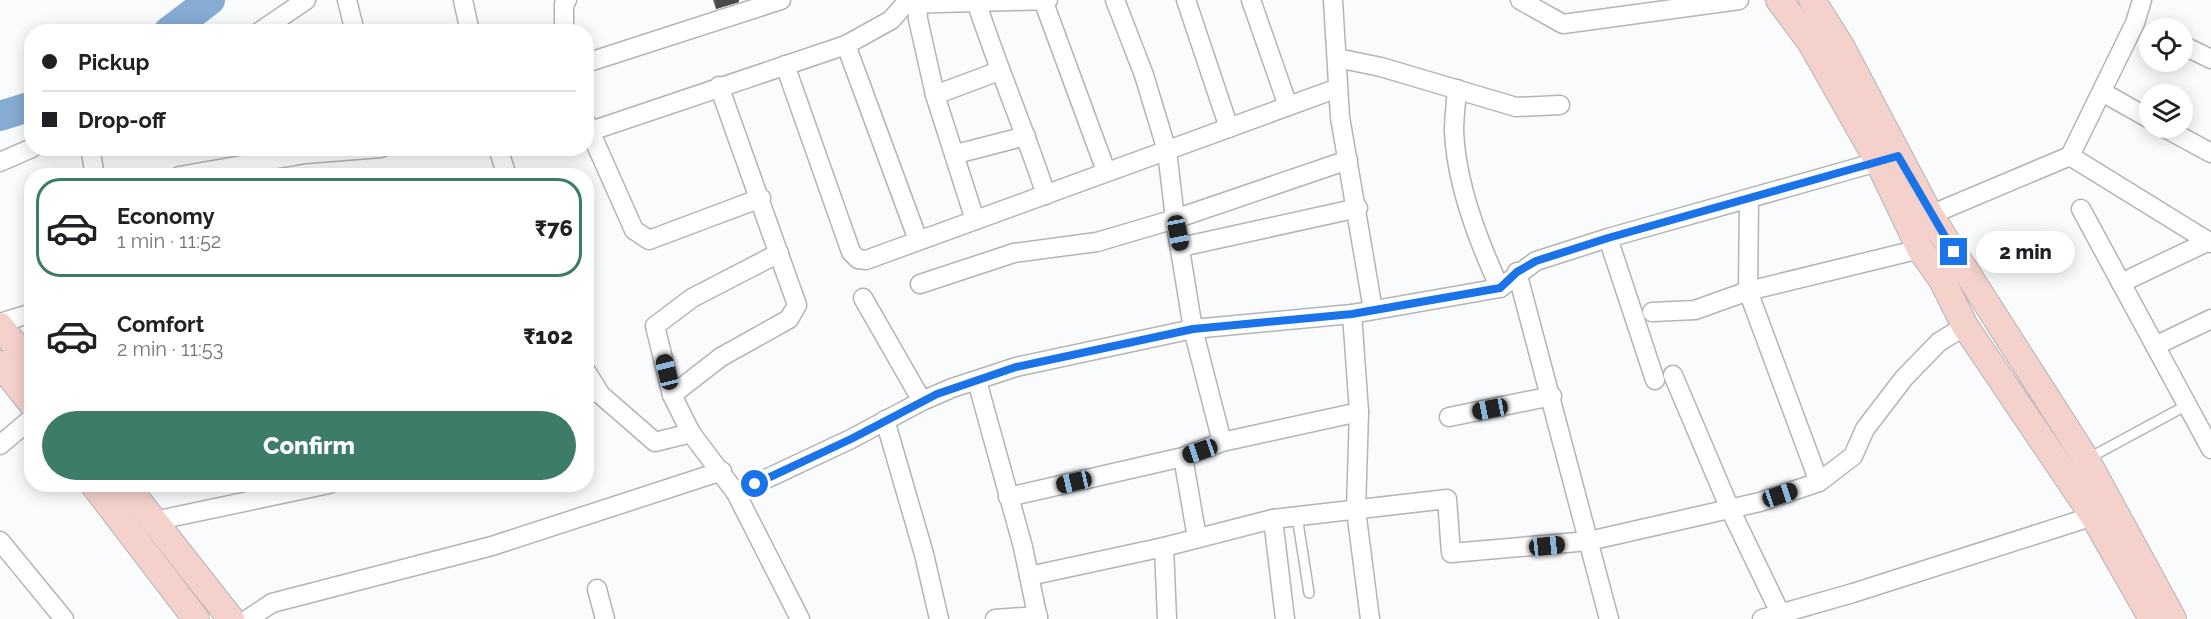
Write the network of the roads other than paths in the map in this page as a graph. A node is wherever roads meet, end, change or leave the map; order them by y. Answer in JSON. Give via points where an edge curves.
{"nodes":[{"id":1,"x":306,"y":0,"type":"edge"},
{"id":2,"x":347,"y":0,"type":"edge"},
{"id":3,"x":463,"y":0,"type":"edge"},
{"id":4,"x":567,"y":0,"type":"edge"},
{"id":5,"x":780,"y":0,"type":"edge"},
{"id":6,"x":1045,"y":0,"type":"edge"},
{"id":7,"x":1115,"y":0,"type":"edge"},
{"id":8,"x":1186,"y":0,"type":"edge"},
{"id":9,"x":1251,"y":0,"type":"edge"},
{"id":10,"x":1333,"y":0,"type":"edge"},
{"id":11,"x":1520,"y":0,"type":"edge"},
{"id":12,"x":1739,"y":0,"type":"edge"},
{"id":13,"x":1779,"y":0,"type":"edge"},
{"id":14,"x":1812,"y":0,"type":"edge"},
{"id":15,"x":2142,"y":0,"type":"edge"},
{"id":16,"x":908,"y":2,"type":"edge"},
{"id":17,"x":977,"y":3,"type":"junction"},
{"id":18,"x":2142,"y":18,"type":"edge"},
{"id":19,"x":271,"y":24,"type":"edge"},
{"id":20,"x":353,"y":24,"type":"edge"},
{"id":21,"x":468,"y":24,"type":"edge"},
{"id":22,"x":564,"y":24,"type":"edge"},
{"id":23,"x":2139,"y":31,"type":"edge"},
{"id":24,"x":846,"y":45,"type":"junction"},
{"id":25,"x":2193,"y":50,"type":"edge"},
{"id":26,"x":1337,"y":58,"type":"junction"},
{"id":27,"x":2211,"y":58,"type":"edge"},
{"id":28,"x":594,"y":60,"type":"edge"},
{"id":29,"x":785,"y":65,"type":"junction"},
{"id":30,"x":999,"y":71,"type":"junction"},
{"id":31,"x":719,"y":86,"type":"junction"},
{"id":32,"x":1338,"y":88,"type":"junction"},
{"id":33,"x":1457,"y":89,"type":"junction"},
{"id":34,"x":2102,"y":92,"type":"junction"},
{"id":35,"x":934,"y":94,"type":"junction"},
{"id":36,"x":1560,"y":105,"type":"dead end"},
{"id":37,"x":1288,"y":106,"type":"junction"},
{"id":38,"x":2139,"y":113,"type":"edge"},
{"id":39,"x":594,"y":124,"type":"edge"},
{"id":40,"x":1229,"y":128,"type":"junction"},
{"id":41,"x":1026,"y":136,"type":"junction"},
{"id":42,"x":594,"y":138,"type":"edge"},
{"id":43,"x":2183,"y":138,"type":"edge"},
{"id":44,"x":1167,"y":151,"type":"junction"},
{"id":45,"x":24,"y":152,"type":"edge"},
{"id":46,"x":2211,"y":153,"type":"edge"},
{"id":47,"x":956,"y":154,"type":"junction"},
{"id":48,"x":294,"y":156,"type":"edge"},
{"id":49,"x":2070,"y":156,"type":"junction"},
{"id":50,"x":1888,"y":159,"type":"junction"},
{"id":51,"x":1348,"y":160,"type":"junction"},
{"id":52,"x":0,"y":162,"type":"edge"},
{"id":53,"x":225,"y":168,"type":"edge"},
{"id":54,"x":1106,"y":171,"type":"junction"},
{"id":55,"x":1046,"y":195,"type":"junction"},
{"id":56,"x":761,"y":198,"type":"junction"},
{"id":57,"x":1749,"y":199,"type":"junction"},
{"id":58,"x":1358,"y":208,"type":"junction"},
{"id":59,"x":2081,"y":209,"type":"dead end"},
{"id":60,"x":1930,"y":215,"type":"junction"},
{"id":61,"x":1175,"y":219,"type":"junction"},
{"id":62,"x":975,"y":220,"type":"junction"},
{"id":63,"x":1608,"y":238,"type":"junction"},
{"id":64,"x":918,"y":240,"type":"junction"},
{"id":65,"x":2210,"y":242,"type":"edge"},
{"id":66,"x":1181,"y":247,"type":"junction"},
{"id":67,"x":1920,"y":249,"type":"junction"},
{"id":68,"x":779,"y":253,"type":"junction"},
{"id":69,"x":1517,"y":272,"type":"junction"},
{"id":70,"x":2121,"y":283,"type":"junction"},
{"id":71,"x":920,"y":284,"type":"dead end"},
{"id":72,"x":1500,"y":288,"type":"junction"},
{"id":73,"x":1748,"y":291,"type":"junction"},
{"id":74,"x":863,"y":298,"type":"dead end"},
{"id":75,"x":1373,"y":310,"type":"junction"},
{"id":76,"x":1652,"y":312,"type":"dead end"},
{"id":77,"x":1352,"y":314,"type":"junction"},
{"id":78,"x":24,"y":316,"type":"edge"},
{"id":79,"x":2211,"y":319,"type":"edge"},
{"id":80,"x":0,"y":324,"type":"edge"},
{"id":81,"x":1965,"y":326,"type":"junction"},
{"id":82,"x":1193,"y":329,"type":"junction"},
{"id":83,"x":2155,"y":346,"type":"junction"},
{"id":84,"x":24,"y":356,"type":"edge"},
{"id":85,"x":0,"y":364,"type":"edge"},
{"id":86,"x":977,"y":381,"type":"junction"},
{"id":87,"x":24,"y":394,"type":"edge"},
{"id":88,"x":672,"y":395,"type":"junction"},
{"id":89,"x":1552,"y":396,"type":"junction"},
{"id":90,"x":594,"y":397,"type":"edge"},
{"id":91,"x":922,"y":401,"type":"junction"},
{"id":92,"x":2187,"y":405,"type":"junction"},
{"id":93,"x":1359,"y":412,"type":"junction"},
{"id":94,"x":1449,"y":417,"type":"dead end"},
{"id":95,"x":885,"y":420,"type":"junction"},
{"id":96,"x":24,"y":425,"type":"edge"},
{"id":97,"x":691,"y":433,"type":"junction"},
{"id":98,"x":1222,"y":442,"type":"junction"},
{"id":99,"x":0,"y":445,"type":"edge"},
{"id":100,"x":2211,"y":449,"type":"edge"},
{"id":101,"x":1184,"y":457,"type":"junction"},
{"id":102,"x":2086,"y":459,"type":"junction"},
{"id":103,"x":722,"y":471,"type":"junction"},
{"id":104,"x":1819,"y":482,"type":"junction"},
{"id":105,"x":99,"y":492,"type":"edge"},
{"id":106,"x":131,"y":492,"type":"edge"},
{"id":107,"x":291,"y":492,"type":"edge"},
{"id":108,"x":736,"y":493,"type":"junction"},
{"id":109,"x":1008,"y":497,"type":"junction"},
{"id":110,"x":1730,"y":509,"type":"junction"},
{"id":111,"x":1356,"y":510,"type":"junction"},
{"id":112,"x":2104,"y":513,"type":"junction"},
{"id":113,"x":1297,"y":516,"type":"junction"},
{"id":114,"x":1273,"y":519,"type":"junction"},
{"id":115,"x":154,"y":521,"type":"junction"},
{"id":116,"x":1197,"y":538,"type":"junction"},
{"id":117,"x":0,"y":541,"type":"edge"},
{"id":118,"x":1589,"y":542,"type":"junction"},
{"id":119,"x":1164,"y":547,"type":"junction"},
{"id":120,"x":1029,"y":576,"type":"junction"},
{"id":121,"x":597,"y":589,"type":"dead end"},
{"id":122,"x":1309,"y":593,"type":"dead end"},
{"id":123,"x":1782,"y":616,"type":"edge"},
{"id":124,"x":1038,"y":618,"type":"edge"},
{"id":125,"x":64,"y":619,"type":"edge"},
{"id":126,"x":196,"y":619,"type":"edge"},
{"id":127,"x":231,"y":619,"type":"edge"},
{"id":128,"x":248,"y":619,"type":"edge"},
{"id":129,"x":605,"y":619,"type":"edge"},
{"id":130,"x":800,"y":619,"type":"edge"},
{"id":131,"x":939,"y":619,"type":"edge"},
{"id":132,"x":995,"y":619,"type":"edge"},
{"id":133,"x":1167,"y":619,"type":"edge"},
{"id":134,"x":1285,"y":619,"type":"edge"},
{"id":135,"x":1370,"y":619,"type":"edge"},
{"id":136,"x":1609,"y":619,"type":"edge"},
{"id":137,"x":1762,"y":619,"type":"edge"},
{"id":138,"x":2152,"y":619,"type":"edge"},
{"id":139,"x":2174,"y":619,"type":"edge"}],
"edges":[{"from":1,"to":19,"type":"street"},
{"from":2,"to":20,"type":"street"},
{"from":3,"to":21,"type":"street"},
{"from":4,"to":22,"type":"street"},
{"from":5,"to":28,"type":"street"},
{"from":6,"to":17,"type":"street"},
{"from":6,"to":54,"type":"street"},
{"from":7,"to":44,"type":"street"},
{"from":8,"to":40,"type":"street"},
{"from":9,"to":37,"type":"street"},
{"from":10,"to":26,"type":"street"},
{"from":11,"to":12,"type":"street","via":[[1563,24]]},
{"from":13,"to":50,"type":"street"},
{"from":14,"to":50,"type":"street","via":[[1841,46]]},
{"from":15,"to":18,"type":"street"},
{"from":16,"to":17,"type":"street"},
{"from":16,"to":24,"type":"street","via":[[891,20]]},
{"from":16,"to":35,"type":"street"},
{"from":17,"to":30,"type":"street"},
{"from":23,"to":34,"type":"street"},
{"from":24,"to":29,"type":"street"},
{"from":24,"to":64,"type":"street"},
{"from":25,"to":27,"type":"street"},
{"from":26,"to":32,"type":"street"},
{"from":26,"to":33,"type":"street"},
{"from":29,"to":31,"type":"street"},
{"from":29,"to":64,"type":"street","via":[[851,252],[866,260]]},
{"from":30,"to":35,"type":"street"},
{"from":30,"to":41,"type":"street"},
{"from":31,"to":39,"type":"street"},
{"from":31,"to":56,"type":"street"},
{"from":32,"to":37,"type":"street"},
{"from":32,"to":51,"type":"street"},
{"from":33,"to":36,"type":"street","via":[[1516,107]]},
{"from":33,"to":72,"type":"street","via":[[1454,132],[1464,188],[1478,241]]},
{"from":34,"to":38,"type":"street"},
{"from":34,"to":49,"type":"street"},
{"from":35,"to":47,"type":"street"},
{"from":37,"to":40,"type":"street"},
{"from":40,"to":44,"type":"street"},
{"from":41,"to":47,"type":"street"},
{"from":41,"to":55,"type":"street"},
{"from":42,"to":56,"type":"street","via":[[634,230],[649,240]]},
{"from":43,"to":46,"type":"street"},
{"from":44,"to":54,"type":"street"},
{"from":44,"to":61,"type":"street"},
{"from":45,"to":52,"type":"street"},
{"from":47,"to":62,"type":"street"},
{"from":48,"to":53,"type":"street"},
{"from":49,"to":60,"type":"street"},
{"from":49,"to":65,"type":"street"},
{"from":50,"to":57,"type":"street"},
{"from":50,"to":60,"type":"street"},
{"from":50,"to":67,"type":"street"},
{"from":51,"to":58,"type":"street"},
{"from":51,"to":61,"type":"street"},
{"from":54,"to":55,"type":"street"},
{"from":55,"to":62,"type":"street"},
{"from":56,"to":68,"type":"street"},
{"from":57,"to":63,"type":"street"},
{"from":57,"to":73,"type":"street"},
{"from":58,"to":66,"type":"street"},
{"from":58,"to":75,"type":"street"},
{"from":59,"to":70,"type":"street"},
{"from":60,"to":102,"type":"street"},
{"from":61,"to":66,"type":"street"},
{"from":61,"to":71,"type":"street","via":[[1097,242],[1014,253]]},
{"from":62,"to":64,"type":"street"},
{"from":63,"to":69,"type":"street","via":[[1536,261]]},
{"from":63,"to":110,"type":"street","via":[[1664,378]]},
{"from":65,"to":70,"type":"street"},
{"from":66,"to":82,"type":"street"},
{"from":67,"to":73,"type":"street"},
{"from":67,"to":81,"type":"street","via":[[1942,280]]},
{"from":68,"to":88,"type":"street","via":[[797,306],[794,314],[720,357]]},
{"from":68,"to":88,"type":"street","via":[[692,298],[655,326]]},
{"from":69,"to":72,"type":"street"},
{"from":69,"to":89,"type":"street"},
{"from":70,"to":83,"type":"street"},
{"from":72,"to":75,"type":"street"},
{"from":73,"to":76,"type":"street","via":[[1695,310]]},
{"from":73,"to":104,"type":"street"},
{"from":74,"to":91,"type":"street"},
{"from":75,"to":77,"type":"street"},
{"from":77,"to":82,"type":"street"},
{"from":77,"to":93,"type":"street"},
{"from":78,"to":80,"type":"street"},
{"from":79,"to":83,"type":"street"},
{"from":80,"to":84,"type":"street"},
{"from":81,"to":104,"type":"street","via":[[1939,342],[1904,378],[1865,429],[1853,456]]},
{"from":81,"to":112,"type":"street"},
{"from":82,"to":86,"type":"street","via":[[1016,367]]},
{"from":82,"to":98,"type":"street"},
{"from":83,"to":92,"type":"street"},
{"from":85,"to":87,"type":"street"},
{"from":86,"to":91,"type":"street"},
{"from":86,"to":109,"type":"street"},
{"from":88,"to":97,"type":"street"},
{"from":89,"to":94,"type":"street"},
{"from":89,"to":118,"type":"street"},
{"from":90,"to":97,"type":"street","via":[[655,442]]},
{"from":91,"to":95,"type":"street"},
{"from":92,"to":100,"type":"street"},
{"from":92,"to":102,"type":"lane"},
{"from":93,"to":98,"type":"street"},
{"from":93,"to":111,"type":"street"},
{"from":95,"to":108,"type":"street"},
{"from":95,"to":131,"type":"street"},
{"from":96,"to":99,"type":"street"},
{"from":97,"to":103,"type":"street"},
{"from":98,"to":101,"type":"street"},
{"from":101,"to":109,"type":"street"},
{"from":101,"to":116,"type":"street"},
{"from":102,"to":112,"type":"street"},
{"from":103,"to":108,"type":"street"},
{"from":103,"to":128,"type":"street","via":[[492,546],[272,603]]},
{"from":104,"to":110,"type":"street"},
{"from":105,"to":126,"type":"street"},
{"from":106,"to":115,"type":"street"},
{"from":107,"to":115,"type":"street"},
{"from":108,"to":130,"type":"street"},
{"from":109,"to":120,"type":"street"},
{"from":110,"to":118,"type":"street"},
{"from":110,"to":123,"type":"street"},
{"from":111,"to":113,"type":"street"},
{"from":111,"to":118,"type":"street","via":[[1448,499],[1451,553]]},
{"from":111,"to":135,"type":"street"},
{"from":112,"to":123,"type":"street"},
{"from":112,"to":138,"type":"street"},
{"from":112,"to":139,"type":"street"},
{"from":113,"to":114,"type":"street"},
{"from":113,"to":122,"type":"lane"},
{"from":114,"to":116,"type":"street"},
{"from":114,"to":134,"type":"street"},
{"from":115,"to":127,"type":"street"},
{"from":116,"to":119,"type":"street"},
{"from":117,"to":125,"type":"street"},
{"from":118,"to":136,"type":"street"},
{"from":119,"to":120,"type":"street"},
{"from":119,"to":133,"type":"street"},
{"from":120,"to":124,"type":"street"},
{"from":121,"to":129,"type":"street"},
{"from":123,"to":137,"type":"street"},
{"from":124,"to":132,"type":"street"}]}
